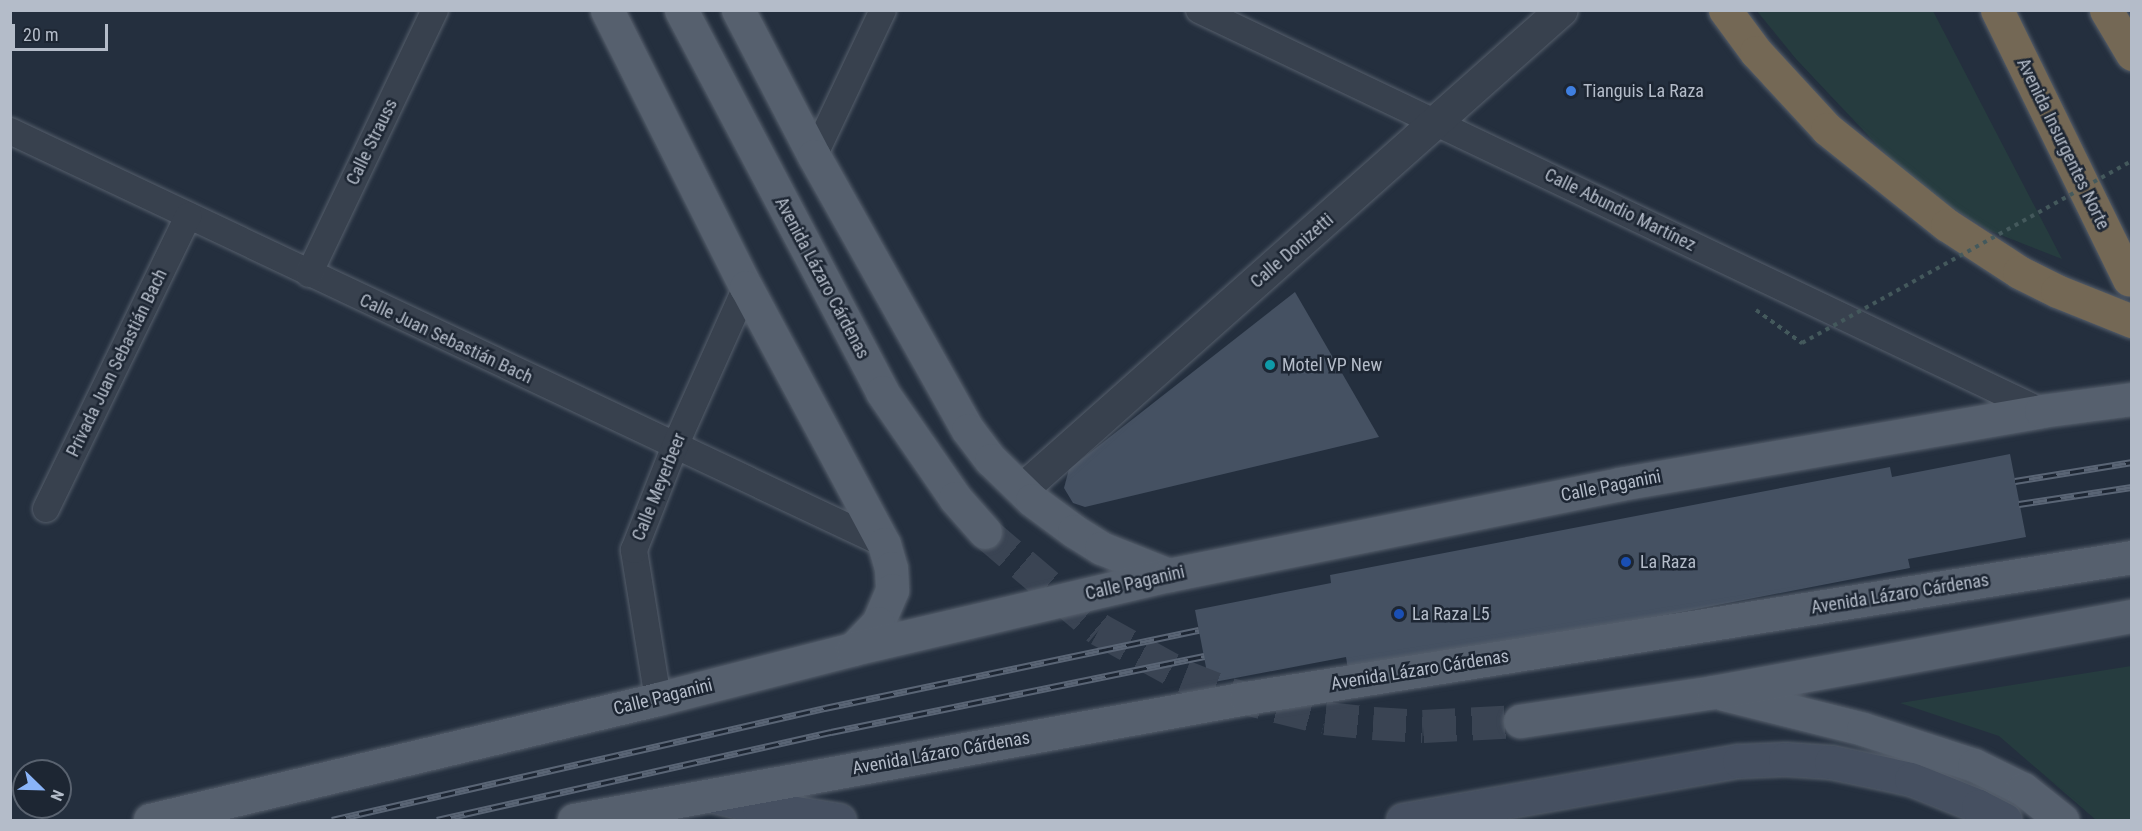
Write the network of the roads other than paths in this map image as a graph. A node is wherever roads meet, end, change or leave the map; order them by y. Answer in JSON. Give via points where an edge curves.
{"nodes":[{"id":1,"x":435,"y":10,"type":"edge"},
{"id":2,"x":607,"y":10,"type":"edge"},
{"id":3,"x":681,"y":10,"type":"edge"},
{"id":4,"x":738,"y":10,"type":"edge"},
{"id":5,"x":883,"y":10,"type":"edge"},
{"id":6,"x":1199,"y":10,"type":"edge"},
{"id":7,"x":1562,"y":10,"type":"edge"},
{"id":8,"x":1725,"y":10,"type":"edge"},
{"id":9,"x":1997,"y":10,"type":"edge"},
{"id":10,"x":2106,"y":10,"type":"edge"},
{"id":11,"x":2132,"y":54,"type":"edge"},
{"id":12,"x":1438,"y":122,"type":"junction"},
{"id":13,"x":10,"y":131,"type":"edge"},
{"id":14,"x":814,"y":156,"type":"junction"},
{"id":15,"x":188,"y":216,"type":"junction"},
{"id":16,"x":309,"y":274,"type":"junction"},
{"id":17,"x":2129,"y":279,"type":"dead end"},
{"id":18,"x":746,"y":287,"type":"junction"},
{"id":19,"x":2132,"y":321,"type":"edge"},
{"id":20,"x":2132,"y":399,"type":"edge"},
{"id":21,"x":2041,"y":411,"type":"junction"},
{"id":22,"x":675,"y":446,"type":"junction"},
{"id":23,"x":1022,"y":490,"type":"junction"},
{"id":24,"x":46,"y":509,"type":"dead end"},
{"id":25,"x":985,"y":532,"type":"tunnel mouth"},
{"id":26,"x":884,"y":544,"type":"junction"},
{"id":27,"x":2132,"y":557,"type":"edge"},
{"id":28,"x":1169,"y":575,"type":"junction"},
{"id":29,"x":2132,"y":616,"type":"edge"},
{"id":30,"x":853,"y":649,"type":"junction"},
{"id":31,"x":1713,"y":692,"type":"junction"},
{"id":32,"x":658,"y":699,"type":"junction"},
{"id":33,"x":1520,"y":722,"type":"tunnel mouth"},
{"id":34,"x":710,"y":795,"type":"junction"},
{"id":35,"x":648,"y":813,"type":"edge"},
{"id":36,"x":150,"y":820,"type":"edge"},
{"id":37,"x":574,"y":820,"type":"edge"},
{"id":38,"x":839,"y":820,"type":"edge"},
{"id":39,"x":1403,"y":820,"type":"edge"},
{"id":40,"x":2005,"y":820,"type":"edge"},
{"id":41,"x":2062,"y":820,"type":"edge"}],
"edges":[{"from":1,"to":16,"type":"street","name":"Calle Strauss"},
{"from":2,"to":18,"type":"main road"},
{"from":3,"to":25,"type":"main road","name":"Avenida Lázaro Cárdenas","via":[[882,392],[955,498]]},
{"from":4,"to":14,"type":"main road"},
{"from":5,"to":14,"type":"street"},
{"from":6,"to":12,"type":"street","name":"Calle Abundio Martínez"},
{"from":7,"to":12,"type":"street","name":"Calle Donizetti"},
{"from":8,"to":19,"type":"highway","via":[[1775,75],[1827,129],[1947,225],[2019,272]]},
{"from":9,"to":17,"type":"highway","name":"Avenida Insurgentes Norte"},
{"from":10,"to":11,"type":"highway"},
{"from":12,"to":21,"type":"street","name":"Calle Abundio Martínez"},
{"from":12,"to":23,"type":"street","name":"Calle Donizetti"},
{"from":13,"to":15,"type":"street","name":"Calle Juan Sebastián Bach"},
{"from":14,"to":23,"type":"main road","via":[[968,429],[991,460]]},
{"from":15,"to":16,"type":"street","name":"Calle Juan Sebastián Bach"},
{"from":15,"to":24,"type":"street","name":"Privada Juan Sebastián Bach"},
{"from":16,"to":22,"type":"street","name":"Calle Juan Sebastián Bach"},
{"from":18,"to":22,"type":"street","name":"Calle Meyerbeer"},
{"from":18,"to":26,"type":"main road"},
{"from":20,"to":21,"type":"main road","name":"Calle Paganini"},
{"from":21,"to":28,"type":"main road","name":"Calle Paganini","via":[[1620,484]]},
{"from":22,"to":26,"type":"street","name":"Calle Juan Sebastián Bach"},
{"from":22,"to":32,"type":"street","name":"Calle Meyerbeer","via":[[634,550]]},
{"from":23,"to":28,"type":"main road","via":[[1101,548]]},
{"from":26,"to":30,"type":"main road","via":[[892,590],[878,623]]},
{"from":27,"to":34,"type":"main road","name":"Avenida Lázaro Cárdenas","via":[[1246,698]]},
{"from":28,"to":30,"type":"main road","name":"Calle Paganini"},
{"from":29,"to":31,"type":"main road"},
{"from":30,"to":32,"type":"main road","name":"Calle Paganini"},
{"from":31,"to":33,"type":"main road"},
{"from":31,"to":41,"type":"main road","via":[[1863,729],[1974,765],[2023,789]]},
{"from":32,"to":36,"type":"main road","name":"Calle Paganini"},
{"from":34,"to":35,"type":"main road"},
{"from":34,"to":38,"type":"main road"},
{"from":35,"to":37,"type":"main road"},
{"from":39,"to":40,"type":"main road","via":[[1739,761],[1785,759],[1831,762],[1911,779]]}]}
